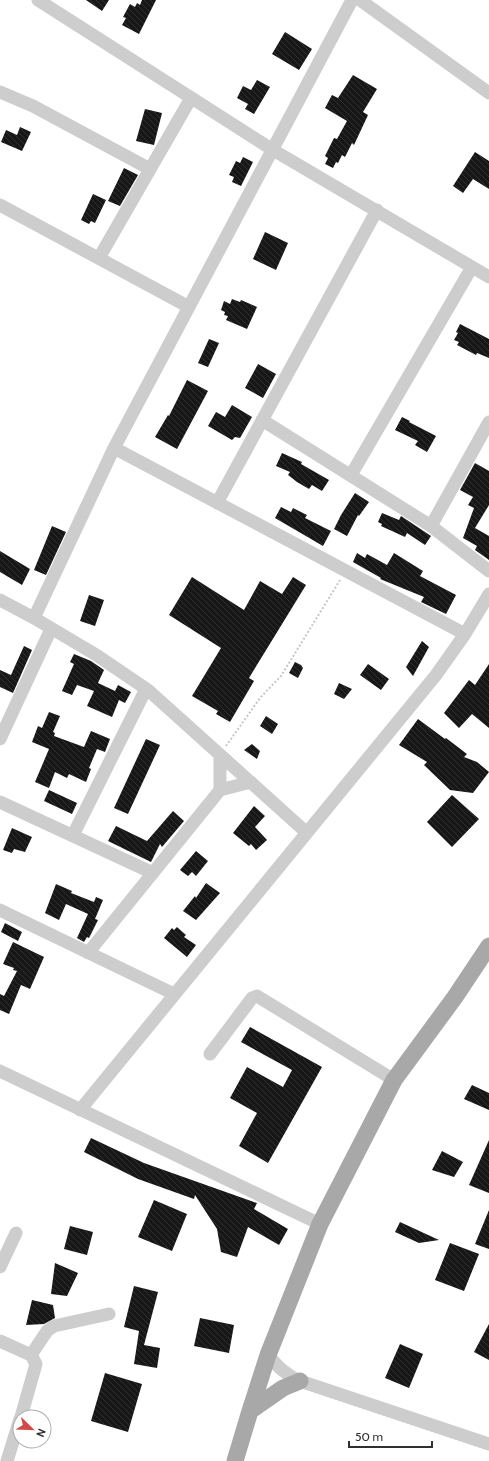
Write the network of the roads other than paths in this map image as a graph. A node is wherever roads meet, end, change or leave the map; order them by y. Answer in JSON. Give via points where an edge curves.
{"nodes":[{"id":1,"x":38,"y":0,"type":"edge"},
{"id":2,"x":352,"y":0,"type":"edge"},
{"id":3,"x":360,"y":0,"type":"edge"},
{"id":4,"x":0,"y":92,"type":"edge"},
{"id":5,"x":489,"y":93,"type":"edge"},
{"id":6,"x":191,"y":98,"type":"junction"},
{"id":7,"x":272,"y":150,"type":"junction"},
{"id":8,"x":150,"y":169,"type":"junction"},
{"id":9,"x":0,"y":204,"type":"edge"},
{"id":10,"x":377,"y":210,"type":"junction"},
{"id":11,"x":99,"y":258,"type":"junction"},
{"id":12,"x":472,"y":267,"type":"junction"},
{"id":13,"x":489,"y":277,"type":"edge"},
{"id":14,"x":189,"y":307,"type":"junction"},
{"id":15,"x":262,"y":420,"type":"junction"},
{"id":16,"x":489,"y":422,"type":"edge"},
{"id":17,"x":114,"y":448,"type":"junction"},
{"id":18,"x":351,"y":475,"type":"junction"},
{"id":19,"x":217,"y":503,"type":"junction"},
{"id":20,"x":430,"y":526,"type":"junction"},
{"id":21,"x":489,"y":571,"type":"edge"},
{"id":22,"x":0,"y":600,"type":"edge"},
{"id":23,"x":488,"y":600,"type":"edge"},
{"id":24,"x":34,"y":618,"type":"junction"},
{"id":25,"x":51,"y":629,"type":"junction"},
{"id":26,"x":465,"y":634,"type":"junction"},
{"id":27,"x":146,"y":689,"type":"junction"},
{"id":28,"x":0,"y":740,"type":"edge"},
{"id":29,"x":220,"y":755,"type":"junction"},
{"id":30,"x":251,"y":782,"type":"junction"},
{"id":31,"x":220,"y":790,"type":"junction"},
{"id":32,"x":0,"y":802,"type":"edge"},
{"id":33,"x":307,"y":832,"type":"junction"},
{"id":34,"x":73,"y":835,"type":"junction"},
{"id":35,"x":153,"y":873,"type":"junction"},
{"id":36,"x":0,"y":910,"type":"edge"},
{"id":37,"x":489,"y":946,"type":"edge"},
{"id":38,"x":88,"y":953,"type":"junction"},
{"id":39,"x":174,"y":994,"type":"junction"},
{"id":40,"x":210,"y":1054,"type":"dead end"},
{"id":41,"x":0,"y":1071,"type":"edge"},
{"id":42,"x":394,"y":1080,"type":"junction"},
{"id":43,"x":80,"y":1110,"type":"junction"},
{"id":44,"x":320,"y":1224,"type":"junction"},
{"id":45,"x":16,"y":1233,"type":"dead end"},
{"id":46,"x":0,"y":1268,"type":"edge"},
{"id":47,"x":109,"y":1314,"type":"dead end"},
{"id":48,"x":0,"y":1341,"type":"edge"},
{"id":49,"x":31,"y":1355,"type":"junction"},
{"id":50,"x":268,"y":1355,"type":"junction"},
{"id":51,"x":300,"y":1381,"type":"junction"},
{"id":52,"x":23,"y":1409,"type":"edge"},
{"id":53,"x":250,"y":1411,"type":"junction"},
{"id":54,"x":12,"y":1444,"type":"edge"},
{"id":55,"x":489,"y":1444,"type":"edge"},
{"id":56,"x":7,"y":1461,"type":"edge"},
{"id":57,"x":235,"y":1461,"type":"edge"}],
"edges":[{"from":1,"to":6,"type":"street"},
{"from":2,"to":7,"type":"street"},
{"from":3,"to":5,"type":"street"},
{"from":4,"to":8,"type":"street","via":[[33,106]]},
{"from":6,"to":7,"type":"street"},
{"from":6,"to":8,"type":"street"},
{"from":7,"to":10,"type":"street"},
{"from":7,"to":14,"type":"street"},
{"from":8,"to":11,"type":"street"},
{"from":9,"to":11,"type":"street"},
{"from":10,"to":12,"type":"street"},
{"from":10,"to":15,"type":"street"},
{"from":11,"to":14,"type":"street"},
{"from":12,"to":13,"type":"street"},
{"from":12,"to":18,"type":"street"},
{"from":14,"to":17,"type":"street"},
{"from":15,"to":18,"type":"street"},
{"from":15,"to":19,"type":"street"},
{"from":16,"to":20,"type":"street"},
{"from":17,"to":19,"type":"street"},
{"from":17,"to":24,"type":"street"},
{"from":18,"to":20,"type":"street"},
{"from":19,"to":26,"type":"street"},
{"from":20,"to":21,"type":"street"},
{"from":22,"to":24,"type":"street"},
{"from":23,"to":26,"type":"street"},
{"from":24,"to":25,"type":"street"},
{"from":25,"to":27,"type":"street","via":[[98,656]]},
{"from":25,"to":28,"type":"street"},
{"from":26,"to":33,"type":"street","via":[[436,675]]},
{"from":27,"to":29,"type":"street"},
{"from":27,"to":34,"type":"street"},
{"from":29,"to":30,"type":"street"},
{"from":29,"to":31,"type":"street"},
{"from":30,"to":31,"type":"street"},
{"from":30,"to":33,"type":"street"},
{"from":31,"to":35,"type":"street"},
{"from":32,"to":34,"type":"street"},
{"from":33,"to":39,"type":"street"},
{"from":34,"to":35,"type":"street"},
{"from":35,"to":38,"type":"street"},
{"from":36,"to":38,"type":"street"},
{"from":37,"to":42,"type":"main road"},
{"from":38,"to":39,"type":"street"},
{"from":39,"to":43,"type":"street"},
{"from":40,"to":42,"type":"street","via":[[252,998],[257,996]]},
{"from":41,"to":43,"type":"street"},
{"from":42,"to":44,"type":"main road"},
{"from":43,"to":44,"type":"street"},
{"from":44,"to":50,"type":"main road"},
{"from":45,"to":46,"type":"street"},
{"from":47,"to":49,"type":"street","via":[[54,1326],[47,1330]]},
{"from":48,"to":49,"type":"street"},
{"from":49,"to":52,"type":"street","via":[[36,1364]]},
{"from":50,"to":51,"type":"street","via":[[279,1368]]},
{"from":50,"to":53,"type":"main road"},
{"from":51,"to":53,"type":"main road","via":[[283,1388]]},
{"from":51,"to":55,"type":"street"},
{"from":53,"to":57,"type":"main road"},
{"from":54,"to":56,"type":"street"}]}
